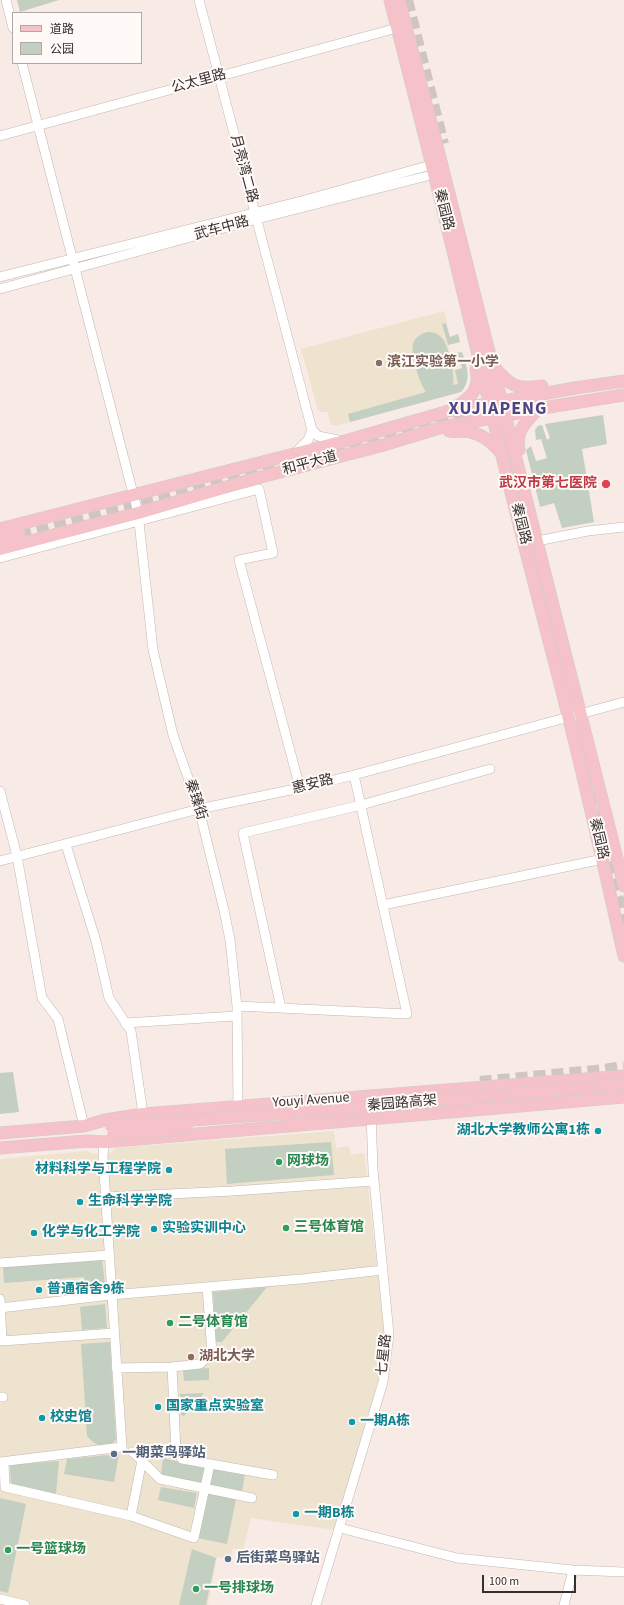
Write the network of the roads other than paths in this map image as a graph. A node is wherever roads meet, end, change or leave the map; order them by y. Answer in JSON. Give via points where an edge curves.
{"nodes":[{"id":1,"x":6,"y":0,"type":"edge"},
{"id":2,"x":199,"y":0,"type":"edge"},
{"id":3,"x":390,"y":0,"type":"edge"},
{"id":4,"x":399,"y":0,"type":"edge"},
{"id":5,"x":12,"y":24,"type":"edge"},
{"id":6,"x":397,"y":28,"type":"junction"},
{"id":7,"x":22,"y":64,"type":"edge"},
{"id":8,"x":219,"y":77,"type":"junction"},
{"id":9,"x":38,"y":126,"type":"junction"},
{"id":10,"x":0,"y":136,"type":"edge"},
{"id":11,"x":438,"y":168,"type":"junction"},
{"id":12,"x":256,"y":215,"type":"junction"},
{"id":13,"x":72,"y":258,"type":"junction"},
{"id":14,"x":75,"y":269,"type":"junction"},
{"id":15,"x":0,"y":277,"type":"edge"},
{"id":16,"x":0,"y":289,"type":"edge"},
{"id":17,"x":471,"y":322,"type":"junction"},
{"id":18,"x":492,"y":364,"type":"junction"},
{"id":19,"x":624,"y":381,"type":"edge"},
{"id":20,"x":575,"y":388,"type":"junction"},
{"id":21,"x":624,"y":395,"type":"edge"},
{"id":22,"x":496,"y":402,"type":"junction"},
{"id":23,"x":538,"y":409,"type":"junction"},
{"id":24,"x":449,"y":411,"type":"junction"},
{"id":25,"x":499,"y":416,"type":"junction"},
{"id":26,"x":444,"y":427,"type":"junction"},
{"id":27,"x":312,"y":430,"type":"junction"},
{"id":28,"x":345,"y":441,"type":"junction"},
{"id":29,"x":294,"y":454,"type":"junction"},
{"id":30,"x":502,"y":454,"type":"junction"},
{"id":31,"x":520,"y":473,"type":"junction"},
{"id":32,"x":134,"y":495,"type":"junction"},
{"id":33,"x":139,"y":517,"type":"junction"},
{"id":34,"x":624,"y":528,"type":"edge"},
{"id":35,"x":0,"y":529,"type":"edge"},
{"id":36,"x":19,"y":533,"type":"tunnel mouth"},
{"id":37,"x":0,"y":538,"type":"edge"},
{"id":38,"x":537,"y":541,"type":"junction"},
{"id":39,"x":0,"y":549,"type":"edge"},
{"id":40,"x":0,"y":558,"type":"edge"},
{"id":41,"x":624,"y":702,"type":"edge"},
{"id":42,"x":581,"y":714,"type":"junction"},
{"id":43,"x":569,"y":717,"type":"junction"},
{"id":44,"x":490,"y":769,"type":"dead end"},
{"id":45,"x":354,"y":775,"type":"junction"},
{"id":46,"x":300,"y":788,"type":"junction"},
{"id":47,"x":0,"y":791,"type":"edge"},
{"id":48,"x":361,"y":805,"type":"junction"},
{"id":49,"x":199,"y":809,"type":"junction"},
{"id":50,"x":66,"y":845,"type":"junction"},
{"id":51,"x":17,"y":856,"type":"junction"},
{"id":52,"x":603,"y":859,"type":"junction"},
{"id":53,"x":0,"y":861,"type":"edge"},
{"id":54,"x":624,"y":886,"type":"edge"},
{"id":55,"x":383,"y":905,"type":"junction"},
{"id":56,"x":624,"y":956,"type":"edge"},
{"id":57,"x":237,"y":1006,"type":"junction"},
{"id":58,"x":281,"y":1008,"type":"junction"},
{"id":59,"x":236,"y":1016,"type":"junction"},
{"id":60,"x":125,"y":1023,"type":"junction"},
{"id":61,"x":624,"y":1068,"type":"edge"},
{"id":62,"x":624,"y":1076,"type":"edge"},
{"id":63,"x":598,"y":1078,"type":"junction"},
{"id":64,"x":624,"y":1084,"type":"edge"},
{"id":65,"x":445,"y":1085,"type":"dead end"},
{"id":66,"x":415,"y":1093,"type":"junction"},
{"id":67,"x":622,"y":1096,"type":"edge"},
{"id":68,"x":370,"y":1097,"type":"junction"},
{"id":69,"x":238,"y":1107,"type":"junction"},
{"id":70,"x":143,"y":1114,"type":"junction"},
{"id":71,"x":371,"y":1119,"type":"junction"},
{"id":72,"x":84,"y":1126,"type":"junction"},
{"id":73,"x":0,"y":1133,"type":"edge"},
{"id":74,"x":109,"y":1134,"type":"junction"},
{"id":75,"x":0,"y":1148,"type":"edge"},
{"id":76,"x":374,"y":1181,"type":"junction"},
{"id":77,"x":105,"y":1197,"type":"junction"},
{"id":78,"x":109,"y":1255,"type":"junction"},
{"id":79,"x":0,"y":1263,"type":"edge"},
{"id":80,"x":383,"y":1270,"type":"junction"},
{"id":81,"x":207,"y":1287,"type":"junction"},
{"id":82,"x":111,"y":1295,"type":"junction"},
{"id":83,"x":0,"y":1305,"type":"edge"},
{"id":84,"x":114,"y":1333,"type":"junction"},
{"id":85,"x":172,"y":1367,"type":"junction"},
{"id":86,"x":116,"y":1368,"type":"junction"},
{"id":87,"x":122,"y":1447,"type":"junction"},
{"id":88,"x":176,"y":1451,"type":"junction"},
{"id":89,"x":134,"y":1452,"type":"junction"},
{"id":90,"x":142,"y":1460,"type":"junction"},
{"id":91,"x":2,"y":1462,"type":"edge"},
{"id":92,"x":210,"y":1464,"type":"junction"},
{"id":93,"x":273,"y":1475,"type":"dead end"},
{"id":94,"x":205,"y":1488,"type":"junction"},
{"id":95,"x":252,"y":1498,"type":"dead end"},
{"id":96,"x":131,"y":1516,"type":"junction"},
{"id":97,"x":340,"y":1528,"type":"junction"},
{"id":98,"x":573,"y":1570,"type":"junction"},
{"id":99,"x":624,"y":1572,"type":"edge"},
{"id":100,"x":0,"y":1599,"type":"edge"},
{"id":101,"x":25,"y":1605,"type":"edge"},
{"id":102,"x":316,"y":1605,"type":"edge"},
{"id":103,"x":564,"y":1605,"type":"edge"}],
"edges":[{"from":1,"to":5,"type":"street"},
{"from":2,"to":8,"type":"street","name":"月亮湾二路"},
{"from":3,"to":6,"type":"main road","name":"秦园路"},
{"from":4,"to":11,"type":"main road","name":"秦园路"},
{"from":6,"to":8,"type":"street","name":"公太里路"},
{"from":6,"to":11,"type":"main road","name":"秦园路"},
{"from":7,"to":9,"type":"street","name":"秦臻街"},
{"from":8,"to":9,"type":"street","name":"公太里路"},
{"from":8,"to":12,"type":"street","name":"月亮湾二路"},
{"from":9,"to":10,"type":"street","name":"公太里路"},
{"from":9,"to":13,"type":"street","name":"秦臻街"},
{"from":11,"to":12,"type":"street","name":"武车中路","via":[[305,200]]},
{"from":11,"to":17,"type":"main road","name":"秦园路"},
{"from":11,"to":18,"type":"main road","name":"秦园路"},
{"from":12,"to":13,"type":"street","name":"武车中路"},
{"from":12,"to":14,"type":"street","name":"武车中路"},
{"from":12,"to":27,"type":"street","name":"月亮湾二路"},
{"from":13,"to":14,"type":"street","name":"秦臻街"},
{"from":13,"to":15,"type":"street","name":"武车中路"},
{"from":14,"to":16,"type":"street","name":"武车中路"},
{"from":14,"to":32,"type":"street","name":"秦臻街"},
{"from":17,"to":22,"type":"main road","name":"秦园路"},
{"from":17,"to":24,"type":"main road","via":[[466,331],[478,375],[477,383],[470,397]]},
{"from":18,"to":20,"type":"main road","via":[[503,377],[519,387],[563,382]]},
{"from":18,"to":22,"type":"main road","name":"秦园路"},
{"from":19,"to":20,"type":"main road","name":"和平大道"},
{"from":20,"to":22,"type":"main road","name":"和平大道"},
{"from":21,"to":23,"type":"main road","name":"和平大道"},
{"from":22,"to":24,"type":"main road","name":"和平大道"},
{"from":22,"to":25,"type":"main road","name":"秦园路"},
{"from":23,"to":25,"type":"main road","name":"和平大道"},
{"from":23,"to":31,"type":"main road","via":[[522,427],[518,436],[522,467]]},
{"from":24,"to":28,"type":"main road","name":"和平大道"},
{"from":25,"to":26,"type":"main road","name":"和平大道"},
{"from":25,"to":30,"type":"main road","name":"秦园路"},
{"from":25,"to":31,"type":"main road","name":"秦园路"},
{"from":26,"to":30,"type":"main road","via":[[450,432],[478,434],[489,440]]},
{"from":26,"to":33,"type":"main road","name":"和平大道","via":[[257,478]]},
{"from":27,"to":28,"type":"street","via":[[318,436]]},
{"from":27,"to":29,"type":"street","via":[[308,440]]},
{"from":28,"to":29,"type":"main road","name":"和平大道"},
{"from":29,"to":32,"type":"main road","name":"和平大道"},
{"from":30,"to":43,"type":"main road","name":"秦园路"},
{"from":31,"to":38,"type":"main road","name":"秦园路"},
{"from":32,"to":33,"type":"street","name":"秦臻街"},
{"from":32,"to":35,"type":"main road","name":"和平大道"},
{"from":33,"to":39,"type":"main road","name":"和平大道"},
{"from":33,"to":40,"type":"street"},
{"from":33,"to":46,"type":"street","via":[[258,489],[273,553],[239,560]]},
{"from":33,"to":49,"type":"street","name":"秦臻街","via":[[156,666],[173,735]]},
{"from":34,"to":38,"type":"street","via":[[588,530]]},
{"from":36,"to":37,"type":"main road"},
{"from":38,"to":42,"type":"main road","name":"秦园路"},
{"from":41,"to":42,"type":"street","name":"惠安路"},
{"from":42,"to":43,"type":"street","name":"惠安路"},
{"from":42,"to":54,"type":"main road","name":"秦园路"},
{"from":43,"to":45,"type":"street","name":"惠安路"},
{"from":43,"to":52,"type":"main road","name":"秦园路"},
{"from":44,"to":48,"type":"street"},
{"from":45,"to":46,"type":"street","name":"惠安路"},
{"from":45,"to":48,"type":"street"},
{"from":46,"to":49,"type":"street","name":"惠安路"},
{"from":47,"to":51,"type":"street"},
{"from":48,"to":55,"type":"street"},
{"from":48,"to":58,"type":"street","via":[[243,834]]},
{"from":49,"to":50,"type":"street","name":"惠安路"},
{"from":49,"to":57,"type":"street","name":"秦臻街","via":[[229,933]]},
{"from":50,"to":51,"type":"street","name":"惠安路"},
{"from":50,"to":60,"type":"street","via":[[96,941],[109,998]]},
{"from":51,"to":53,"type":"street","name":"惠安路"},
{"from":51,"to":72,"type":"street","via":[[42,998],[58,1019]]},
{"from":52,"to":55,"type":"street"},
{"from":52,"to":56,"type":"main road","name":"秦园路"},
{"from":55,"to":58,"type":"street","via":[[407,1014]]},
{"from":57,"to":58,"type":"street"},
{"from":57,"to":59,"type":"street","name":"秦臻街"},
{"from":59,"to":60,"type":"street"},
{"from":59,"to":69,"type":"street","name":"秦臻街"},
{"from":60,"to":70,"type":"street","via":[[132,1030]]},
{"from":61,"to":63,"type":"main road"},
{"from":62,"to":63,"type":"main road","name":"Youyi Avenue"},
{"from":63,"to":66,"type":"main road","name":"Youyi Avenue"},
{"from":64,"to":74,"type":"main road","name":"秦园路高架","bridge":true,"via":[[356,1108]]},
{"from":65,"to":66,"type":"main road"},
{"from":66,"to":68,"type":"main road","name":"Youyi Avenue"},
{"from":67,"to":71,"type":"main road","name":"Youyi Avenue"},
{"from":67,"to":74,"type":"main road","name":"秦园路高架","bridge":true},
{"from":68,"to":69,"type":"main road","name":"Youyi Avenue"},
{"from":68,"to":71,"type":"street","name":"七星路"},
{"from":69,"to":70,"type":"main road","name":"Youyi Avenue"},
{"from":70,"to":72,"type":"main road","name":"Youyi Avenue"},
{"from":71,"to":74,"type":"main road","name":"Youyi Avenue"},
{"from":71,"to":76,"type":"street","name":"七星路"},
{"from":72,"to":73,"type":"main road","name":"Youyi Avenue"},
{"from":72,"to":74,"type":"main road","name":"秦园路高架"},
{"from":74,"to":75,"type":"main road","name":"秦园路高架","via":[[87,1141]]},
{"from":74,"to":77,"type":"street","via":[[103,1157]]},
{"from":76,"to":77,"type":"street"},
{"from":76,"to":80,"type":"street","name":"七星路"},
{"from":77,"to":78,"type":"street"},
{"from":78,"to":79,"type":"street"},
{"from":78,"to":82,"type":"street"},
{"from":80,"to":81,"type":"street"},
{"from":80,"to":97,"type":"street","name":"七星路","via":[[389,1334],[383,1382]]},
{"from":81,"to":82,"type":"street"},
{"from":81,"to":85,"type":"street","via":[[212,1353],[200,1364]]},
{"from":82,"to":83,"type":"street"},
{"from":82,"to":84,"type":"street"},
{"from":83,"to":84,"type":"street","via":[[2,1341]]},
{"from":84,"to":86,"type":"street"},
{"from":85,"to":86,"type":"street"},
{"from":85,"to":88,"type":"street"},
{"from":86,"to":87,"type":"street"},
{"from":87,"to":89,"type":"street"},
{"from":87,"to":91,"type":"street"},
{"from":88,"to":89,"type":"street"},
{"from":88,"to":92,"type":"street","via":[[182,1459]]},
{"from":89,"to":90,"type":"street"},
{"from":90,"to":94,"type":"street","via":[[160,1478]]},
{"from":90,"to":96,"type":"street"},
{"from":91,"to":96,"type":"street","via":[[4,1486]]},
{"from":92,"to":93,"type":"street"},
{"from":92,"to":94,"type":"street"},
{"from":94,"to":95,"type":"street"},
{"from":94,"to":96,"type":"street","via":[[194,1538]]},
{"from":97,"to":98,"type":"street","via":[[457,1558]]},
{"from":97,"to":102,"type":"street","name":"七星路"},
{"from":98,"to":99,"type":"street"},
{"from":98,"to":103,"type":"street"},
{"from":100,"to":101,"type":"street"}]}
